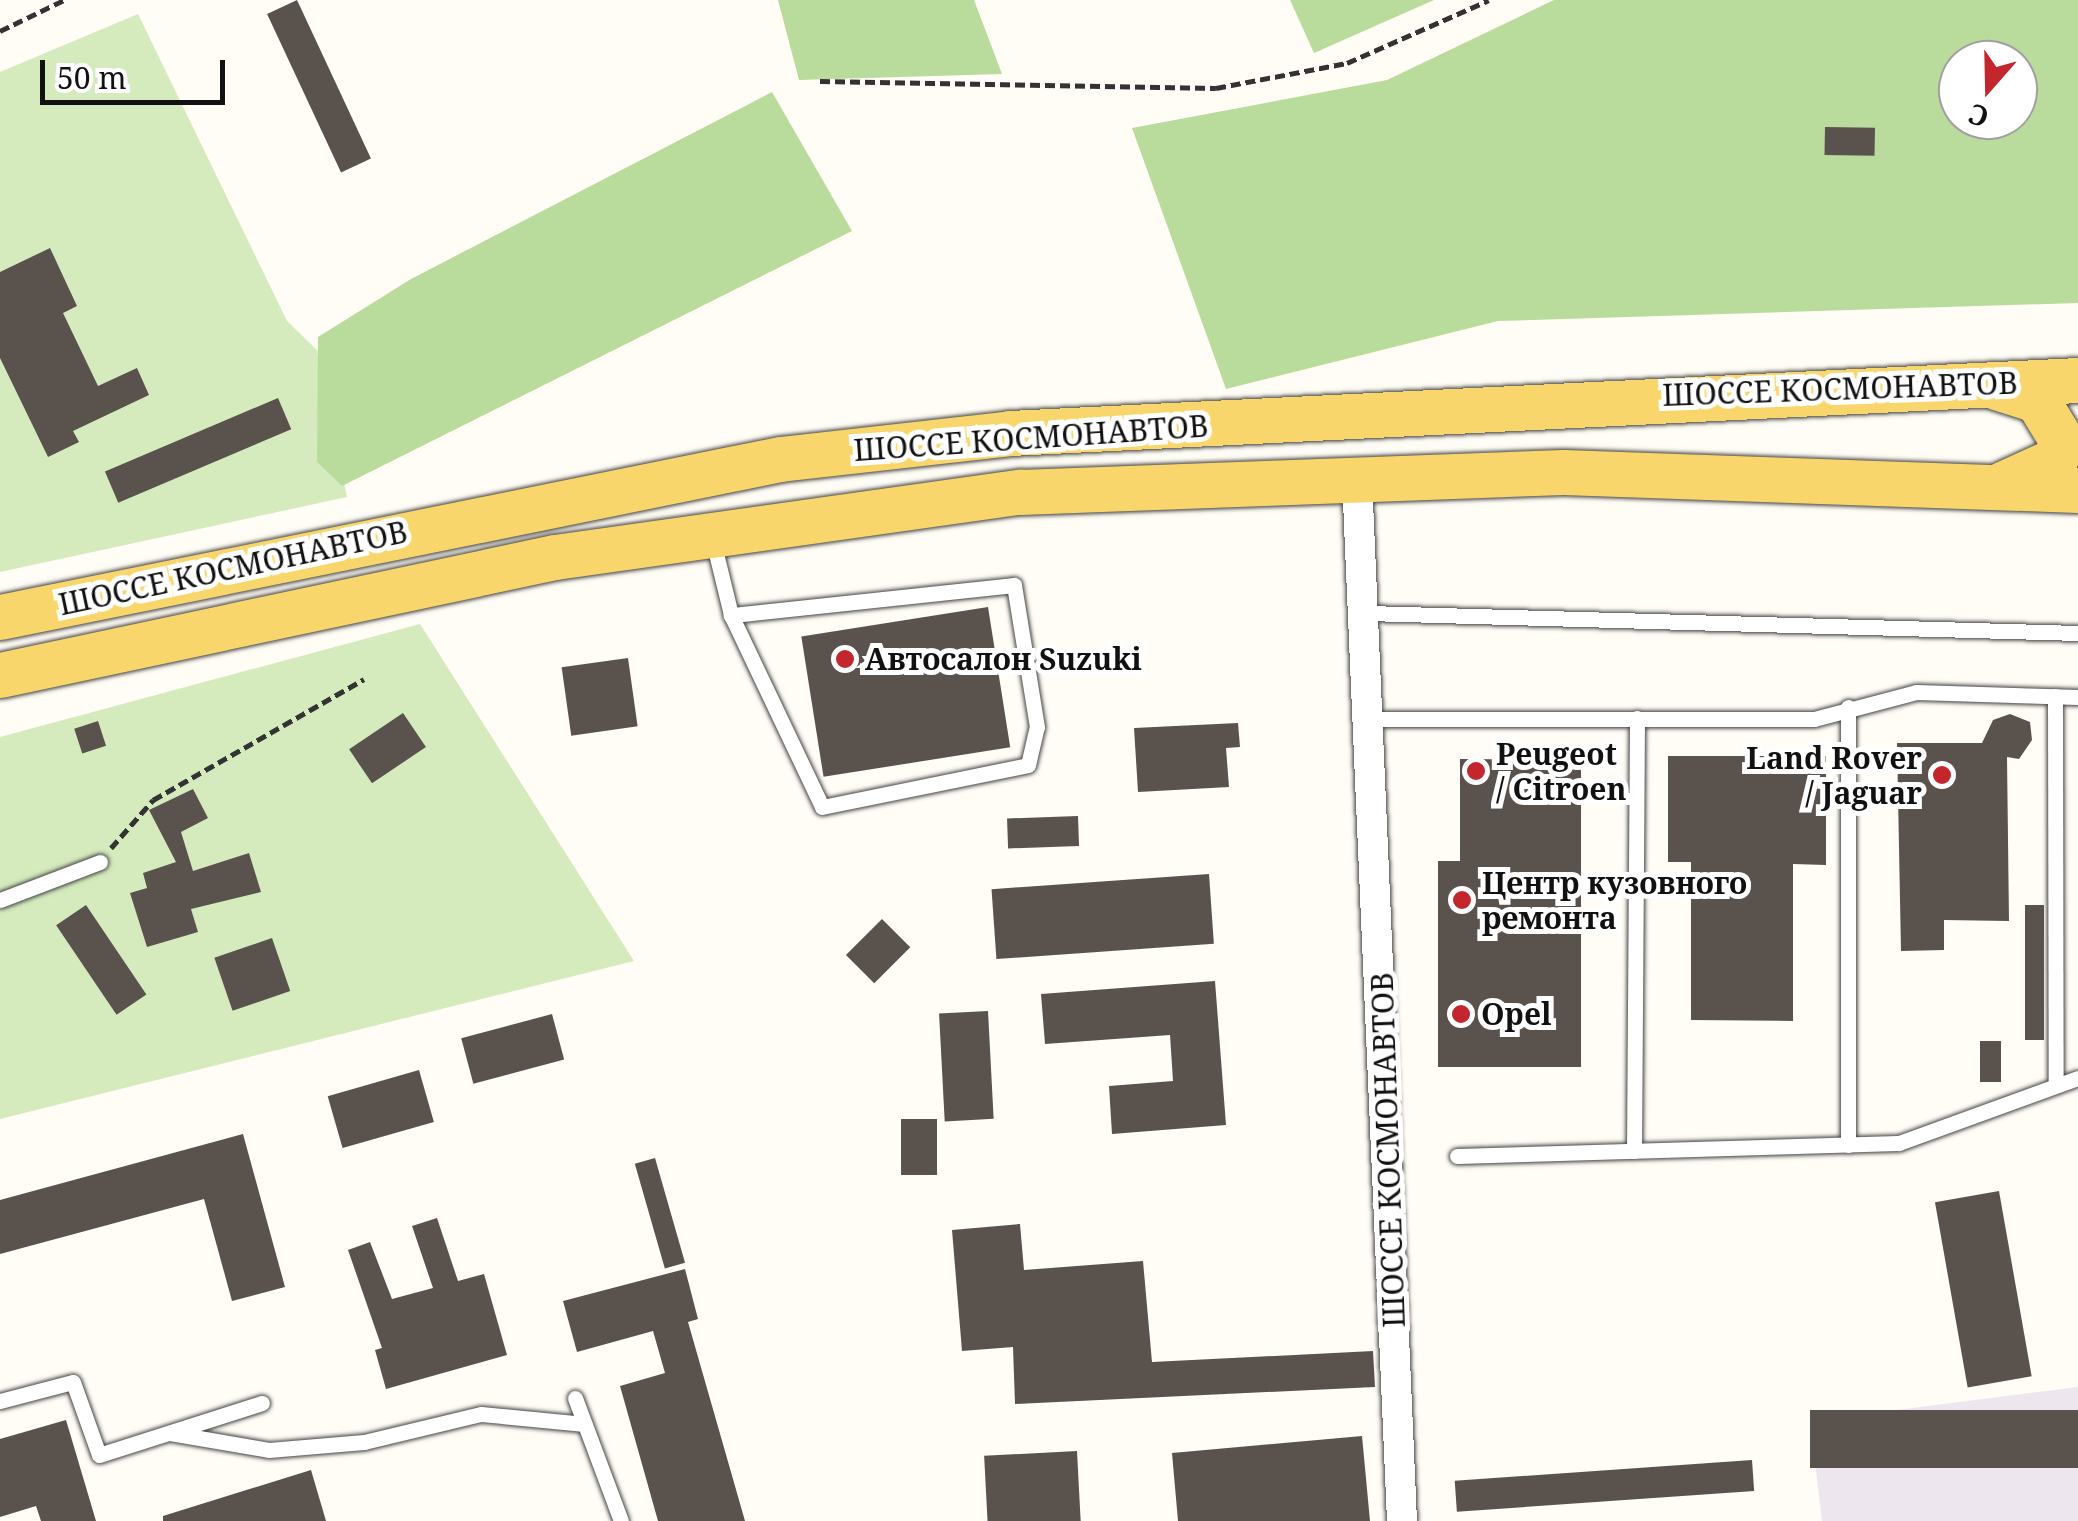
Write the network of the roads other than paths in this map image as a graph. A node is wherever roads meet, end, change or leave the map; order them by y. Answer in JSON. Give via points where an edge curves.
{"nodes":[{"id":1,"x":2078,"y":380,"type":"edge"},
{"id":2,"x":1976,"y":381,"type":"junction"},
{"id":3,"x":1357,"y":478,"type":"junction"},
{"id":4,"x":1976,"y":490,"type":"junction"},
{"id":5,"x":2078,"y":490,"type":"edge"},
{"id":6,"x":712,"y":531,"type":"junction"},
{"id":7,"x":1367,"y":614,"type":"junction"},
{"id":8,"x":731,"y":615,"type":"junction"},
{"id":9,"x":0,"y":617,"type":"edge"},
{"id":10,"x":2078,"y":633,"type":"edge"},
{"id":11,"x":0,"y":675,"type":"edge"},
{"id":12,"x":2055,"y":696,"type":"junction"},
{"id":13,"x":2078,"y":697,"type":"edge"},
{"id":14,"x":1848,"y":707,"type":"junction"},
{"id":15,"x":1637,"y":718,"type":"junction"},
{"id":16,"x":1369,"y":719,"type":"junction"},
{"id":17,"x":100,"y":862,"type":"road end"},
{"id":18,"x":0,"y":900,"type":"edge"},
{"id":19,"x":2078,"y":1078,"type":"edge"},
{"id":20,"x":2056,"y":1081,"type":"junction"},
{"id":21,"x":1848,"y":1145,"type":"junction"},
{"id":22,"x":1634,"y":1151,"type":"junction"},
{"id":23,"x":1458,"y":1156,"type":"dead end"},
{"id":24,"x":575,"y":1398,"type":"dead end"},
{"id":25,"x":0,"y":1401,"type":"edge"},
{"id":26,"x":262,"y":1403,"type":"dead end"},
{"id":27,"x":585,"y":1424,"type":"junction"},
{"id":28,"x":170,"y":1432,"type":"junction"},
{"id":29,"x":621,"y":1521,"type":"edge"},
{"id":30,"x":1402,"y":1521,"type":"edge"}],
"edges":[{"from":1,"to":2,"type":"main road","name":"ШОССЕ КОСМОНАВТОВ"},
{"from":2,"to":4,"type":"main road","via":[[2037,400],[2062,441],[2030,477]]},
{"from":2,"to":9,"type":"main road","name":"ШОССЕ КОСМОНАВТОВ","via":[[1010,433],[780,460]]},
{"from":3,"to":4,"type":"main road","name":"ШОССЕ КОСМОНАВТОВ","via":[[1563,472]]},
{"from":3,"to":6,"type":"main road","name":"ШОССЕ КОСМОНАВТОВ","via":[[1020,492]]},
{"from":3,"to":7,"type":"street","name":"ШОССЕ КОСМОНАВТОВ"},
{"from":4,"to":5,"type":"main road","name":"ШОССЕ КОСМОНАВТОВ"},
{"from":6,"to":8,"type":"lane"},
{"from":6,"to":11,"type":"main road","name":"ШОССЕ КОСМОНАВТОВ"},
{"from":7,"to":10,"type":"lane"},
{"from":7,"to":16,"type":"street","name":"ШОССЕ КОСМОНАВТОВ"},
{"from":8,"to":8,"type":"lane","via":[[822,807],[1028,765],[1037,727],[1014,585]]},
{"from":12,"to":13,"type":"lane"},
{"from":12,"to":14,"type":"lane","via":[[1916,692]]},
{"from":12,"to":20,"type":"lane"},
{"from":14,"to":15,"type":"lane","via":[[1814,718]]},
{"from":14,"to":21,"type":"lane"},
{"from":15,"to":16,"type":"lane"},
{"from":15,"to":22,"type":"lane"},
{"from":16,"to":30,"type":"street","name":"ШОССЕ КОСМОНАВТОВ"},
{"from":17,"to":18,"type":"lane"},
{"from":19,"to":20,"type":"lane"},
{"from":20,"to":21,"type":"lane","via":[[1900,1143]]},
{"from":21,"to":22,"type":"lane"},
{"from":22,"to":23,"type":"lane"},
{"from":24,"to":27,"type":"lane"},
{"from":25,"to":28,"type":"lane","via":[[72,1382],[100,1455]]},
{"from":26,"to":28,"type":"lane"},
{"from":27,"to":28,"type":"lane","via":[[481,1414],[364,1442],[269,1450]]},
{"from":27,"to":29,"type":"lane"}]}
